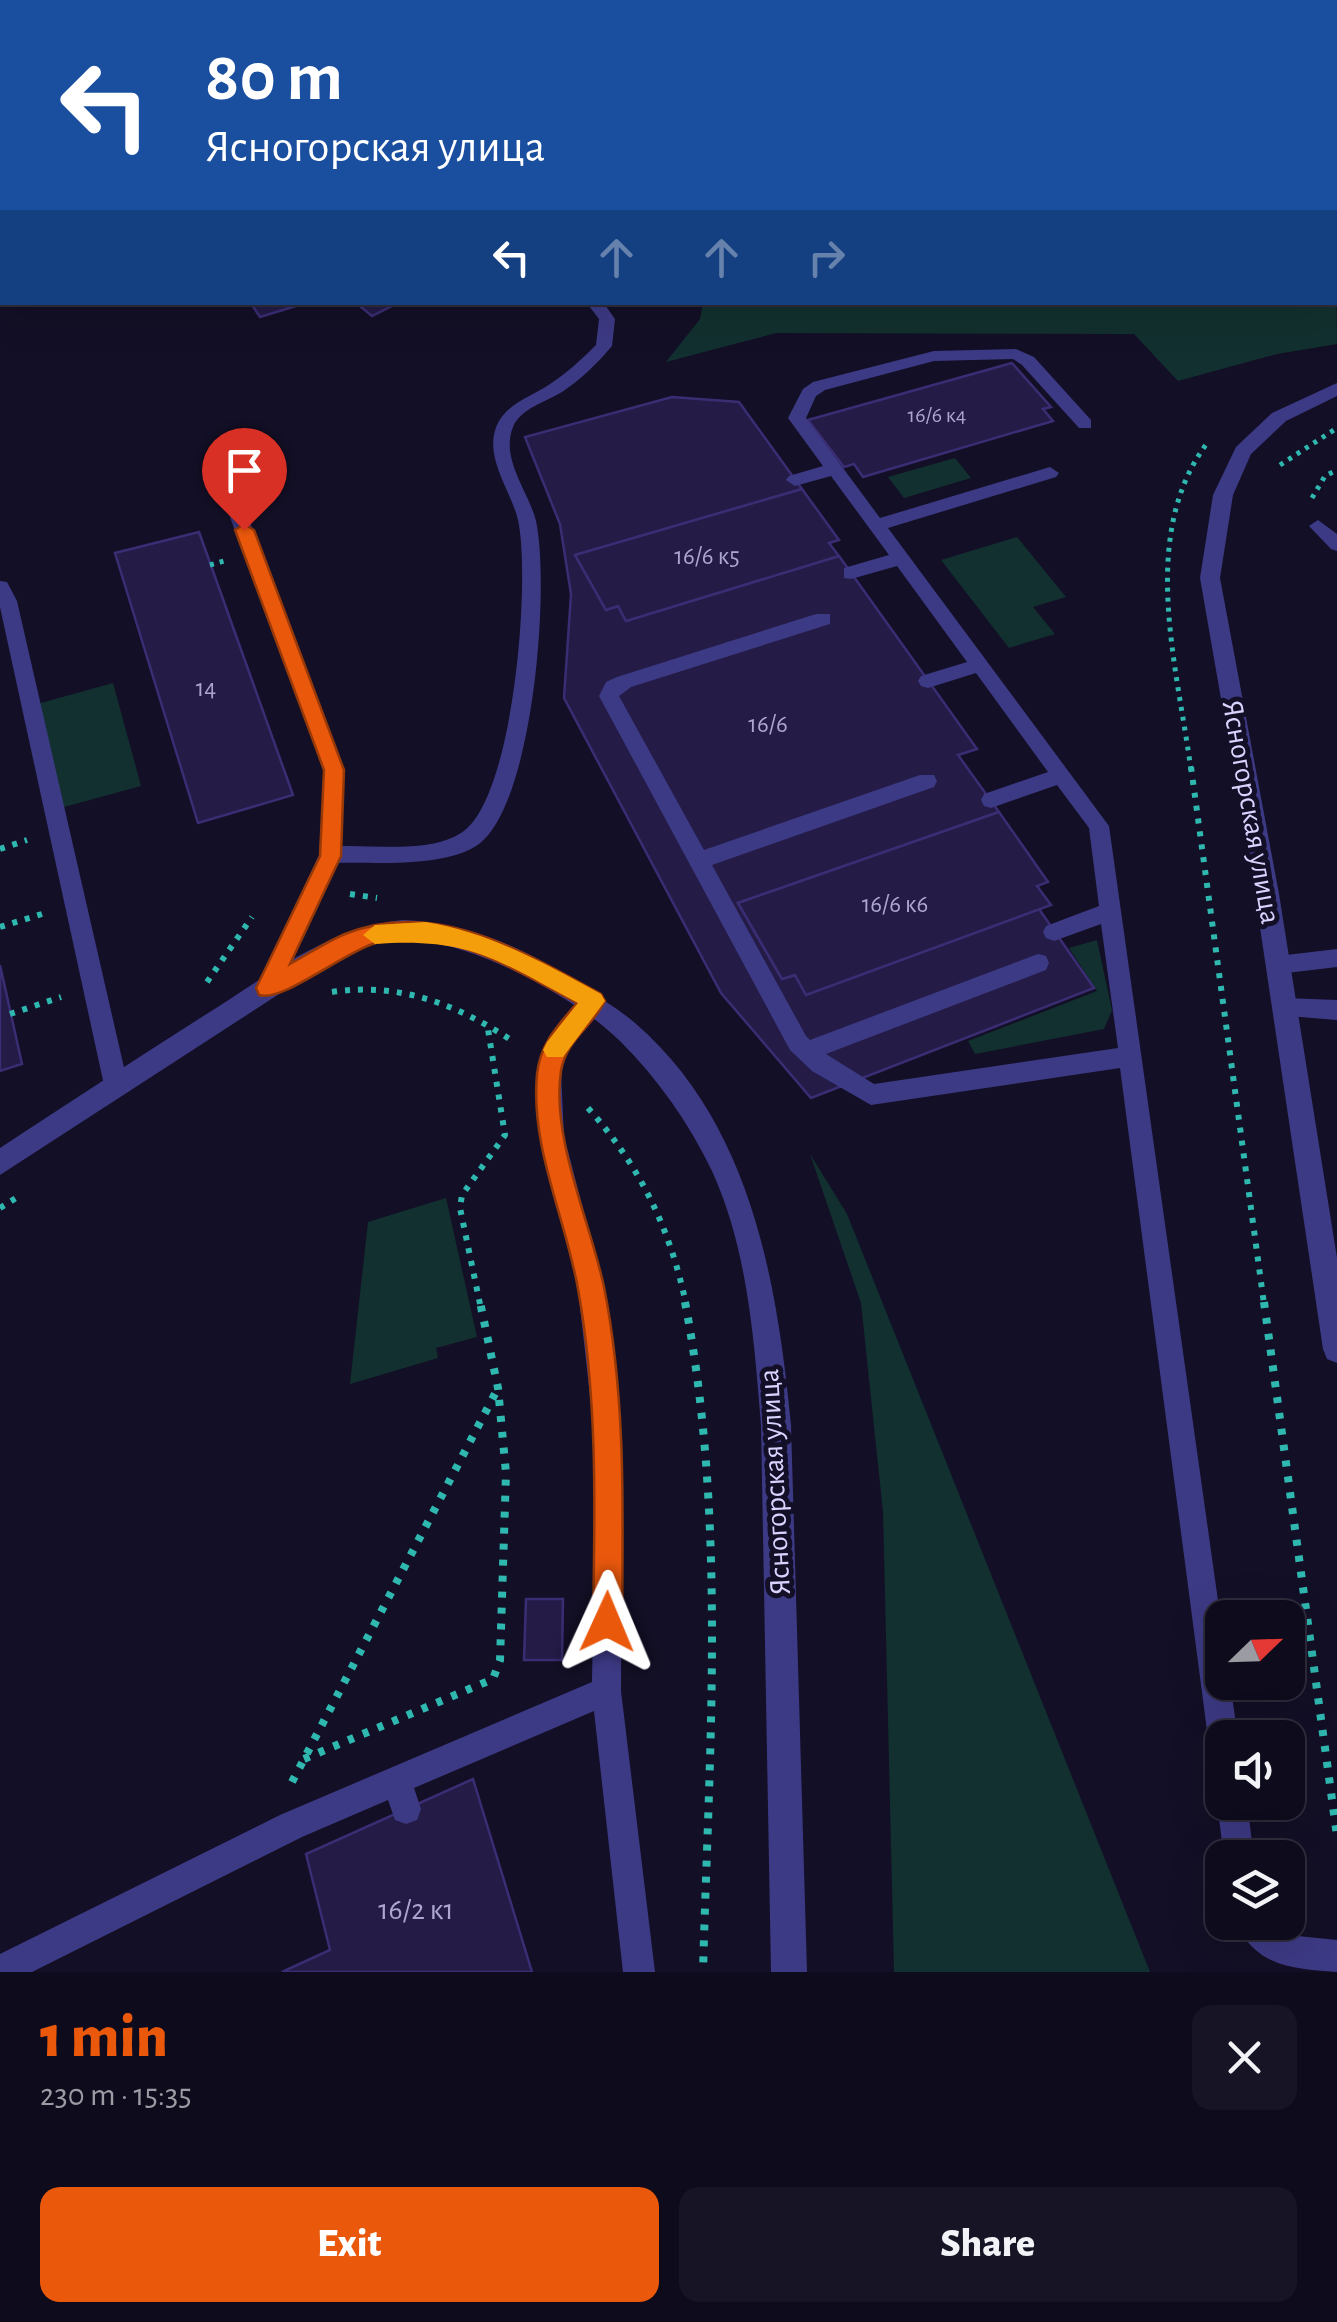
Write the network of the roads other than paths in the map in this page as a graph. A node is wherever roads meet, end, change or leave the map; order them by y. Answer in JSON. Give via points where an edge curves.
{"nodes":[{"id":1,"x":596,"y":305,"type":"edge"},
{"id":2,"x":1337,"y":389,"type":"edge"},
{"id":3,"x":1085,"y":424,"type":"dead end"},
{"id":4,"x":834,"y":469,"type":"junction"},
{"id":5,"x":1050,"y":472,"type":"dead end"},
{"id":6,"x":795,"y":480,"type":"dead end"},
{"id":7,"x":230,"y":493,"type":"dead end"},
{"id":8,"x":876,"y":525,"type":"junction"},
{"id":9,"x":1318,"y":526,"type":"dead end"},
{"id":10,"x":1337,"y":545,"type":"edge"},
{"id":11,"x":900,"y":558,"type":"junction"},
{"id":12,"x":850,"y":573,"type":"dead end"},
{"id":13,"x":0,"y":588,"type":"edge"},
{"id":14,"x":823,"y":619,"type":"dead end"},
{"id":15,"x":980,"y":664,"type":"junction"},
{"id":16,"x":928,"y":681,"type":"dead end"},
{"id":17,"x":1063,"y":775,"type":"junction"},
{"id":18,"x":926,"y":781,"type":"dead end"},
{"id":19,"x":991,"y":800,"type":"dead end"},
{"id":20,"x":330,"y":856,"type":"junction"},
{"id":21,"x":698,"y":861,"type":"junction"},
{"id":22,"x":1113,"y":910,"type":"junction"},
{"id":23,"x":1054,"y":932,"type":"dead end"},
{"id":24,"x":1337,"y":958,"type":"edge"},
{"id":25,"x":1038,"y":963,"type":"dead end"},
{"id":26,"x":1278,"y":965,"type":"junction"},
{"id":27,"x":268,"y":988,"type":"junction"},
{"id":28,"x":593,"y":1001,"type":"junction"},
{"id":29,"x":1284,"y":1008,"type":"junction"},
{"id":30,"x":1337,"y":1010,"type":"edge"},
{"id":31,"x":805,"y":1052,"type":"junction"},
{"id":32,"x":1132,"y":1056,"type":"junction"},
{"id":33,"x":116,"y":1085,"type":"junction"},
{"id":34,"x":0,"y":1163,"type":"edge"},
{"id":35,"x":1337,"y":1349,"type":"edge"},
{"id":36,"x":606,"y":1691,"type":"junction"},
{"id":37,"x":1221,"y":1720,"type":"edge"},
{"id":38,"x":1265,"y":1940,"type":"edge"},
{"id":39,"x":1337,"y":1956,"type":"edge"},
{"id":40,"x":0,"y":1972,"type":"edge"},
{"id":41,"x":639,"y":1972,"type":"edge"},
{"id":42,"x":788,"y":1972,"type":"edge"}],
"edges":[{"from":1,"to":20,"type":"lane","via":[[607,320],[604,346],[555,389],[520,406],[504,428],[502,449],[527,521],[533,567],[527,672],[493,816],[472,838],[452,846]]},
{"from":2,"to":26,"type":"street","name":"Ясногорская улица","via":[[1279,418],[1243,451],[1222,495],[1210,578]]},
{"from":3,"to":4,"type":"lane","via":[[1023,356],[934,356],[809,394],[798,418]]},
{"from":4,"to":6,"type":"lane"},
{"from":4,"to":8,"type":"lane"},
{"from":5,"to":8,"type":"lane"},
{"from":7,"to":20,"type":"lane","via":[[334,770]]},
{"from":8,"to":11,"type":"lane"},
{"from":9,"to":10,"type":"lane"},
{"from":11,"to":12,"type":"lane"},
{"from":11,"to":15,"type":"lane"},
{"from":13,"to":33,"type":"lane","via":[[8,600]]},
{"from":14,"to":21,"type":"lane","via":[[613,687],[612,708]]},
{"from":15,"to":16,"type":"lane"},
{"from":15,"to":17,"type":"lane"},
{"from":17,"to":19,"type":"lane"},
{"from":17,"to":22,"type":"lane","via":[[1099,826]]},
{"from":18,"to":21,"type":"lane"},
{"from":20,"to":27,"type":"lane"},
{"from":21,"to":31,"type":"lane"},
{"from":22,"to":23,"type":"lane"},
{"from":22,"to":32,"type":"lane"},
{"from":24,"to":26,"type":"lane"},
{"from":25,"to":31,"type":"lane"},
{"from":26,"to":29,"type":"street","name":"Ясногорская улица"},
{"from":27,"to":28,"type":"street","name":"Ясногорская улица","via":[[350,942],[426,931],[502,952]]},
{"from":27,"to":33,"type":"street","name":"Ясногорская улица"},
{"from":28,"to":36,"type":"lane","via":[[557,1042],[549,1073],[552,1136],[591,1289],[610,1450]]},
{"from":28,"to":42,"type":"street","name":"Ясногорская улица","via":[[656,1054],[703,1120],[751,1235],[777,1404]]},
{"from":29,"to":30,"type":"lane"},
{"from":29,"to":35,"type":"street","name":"Ясногорская улица"},
{"from":31,"to":32,"type":"lane","via":[[872,1095]]},
{"from":32,"to":37,"type":"lane"},
{"from":33,"to":34,"type":"street","name":"Ясногорская улица"},
{"from":36,"to":40,"type":"lane","via":[[402,1795],[291,1826]]},
{"from":36,"to":41,"type":"lane"},
{"from":38,"to":39,"type":"lane","via":[[1286,1952]]}]}
